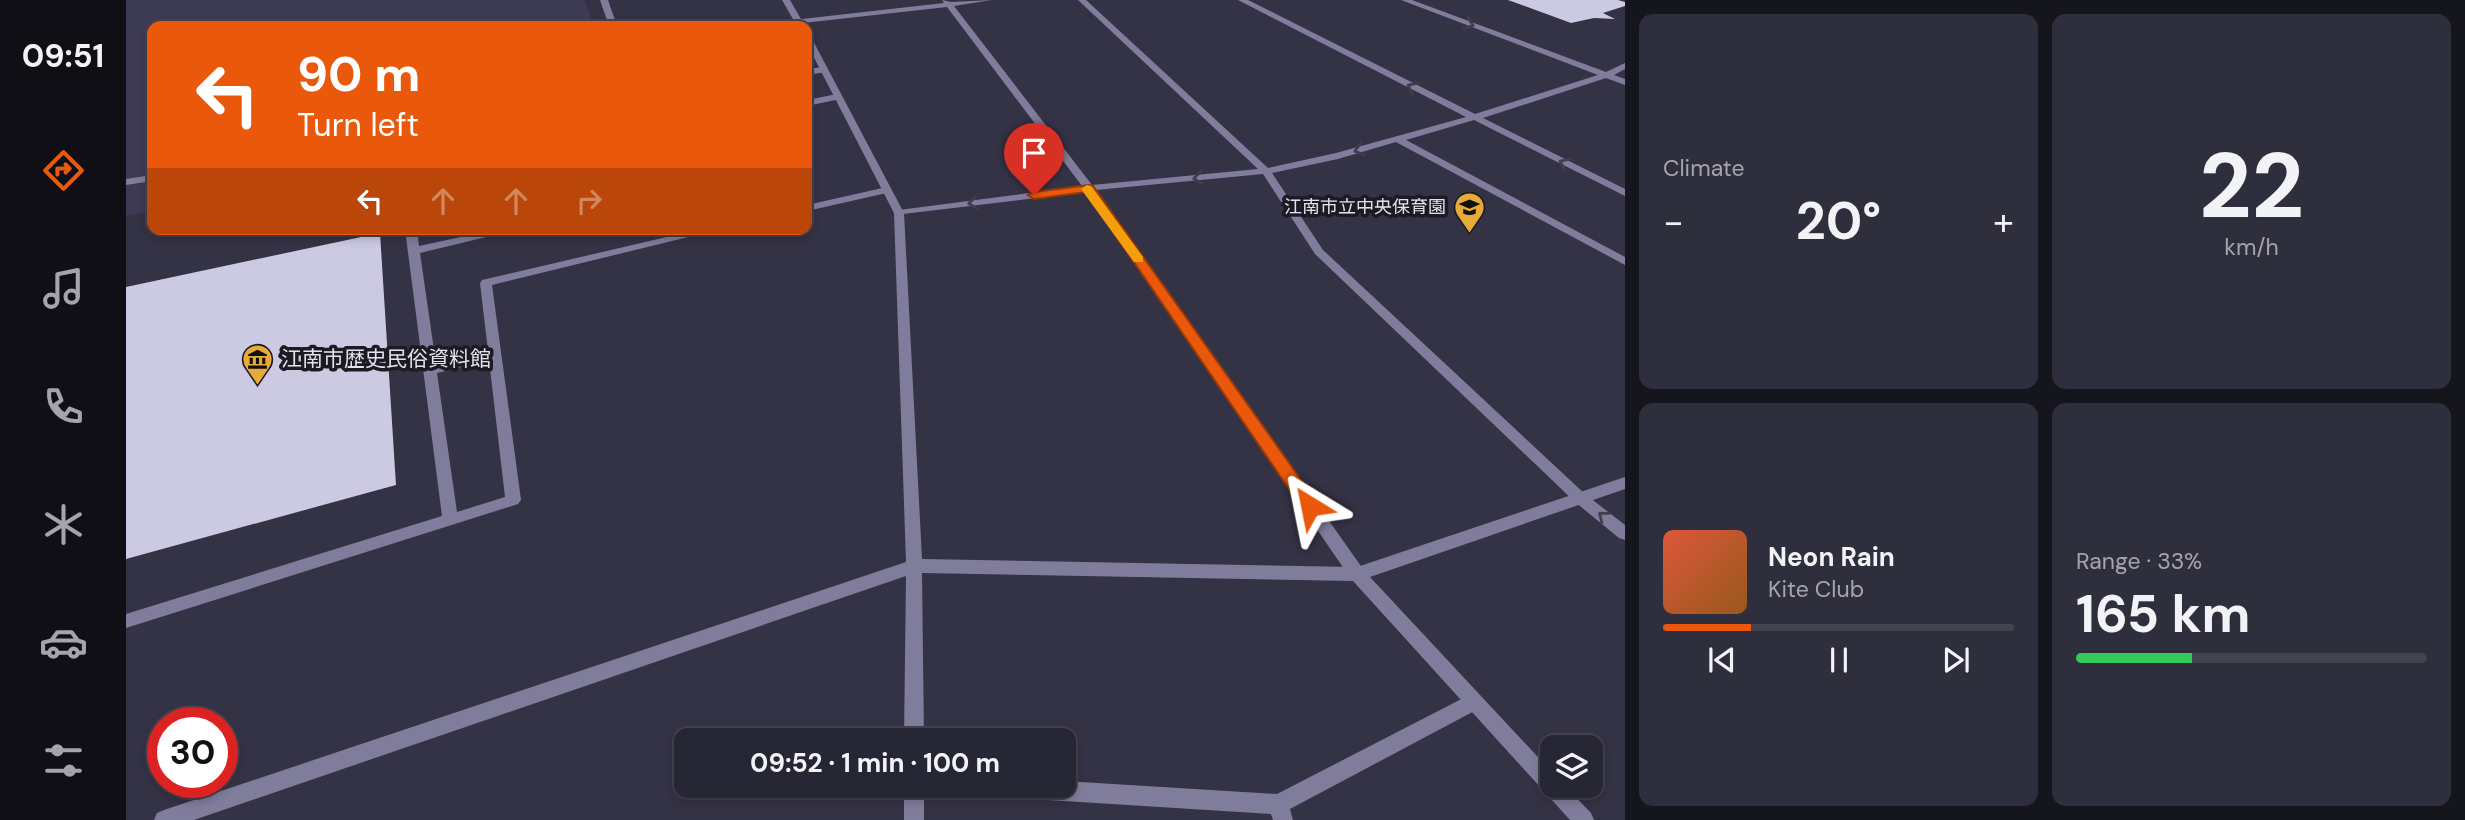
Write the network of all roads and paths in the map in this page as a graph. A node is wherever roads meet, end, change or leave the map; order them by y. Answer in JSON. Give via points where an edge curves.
{"nodes":[{"id":1,"x":604,"y":0,"type":"edge"},
{"id":2,"x":786,"y":0,"type":"edge"},
{"id":3,"x":988,"y":0,"type":"edge"},
{"id":4,"x":1082,"y":0,"type":"edge"},
{"id":5,"x":1242,"y":0,"type":"edge"},
{"id":6,"x":1405,"y":0,"type":"edge"},
{"id":7,"x":948,"y":2,"type":"edge"},
{"id":8,"x":611,"y":21,"type":"edge"},
{"id":9,"x":798,"y":21,"type":"edge"},
{"id":10,"x":812,"y":22,"type":"edge"},
{"id":11,"x":812,"y":47,"type":"edge"},
{"id":12,"x":1625,"y":66,"type":"edge"},
{"id":13,"x":823,"y":70,"type":"junction"},
{"id":14,"x":812,"y":71,"type":"edge"},
{"id":15,"x":1607,"y":75,"type":"junction"},
{"id":16,"x":1625,"y":82,"type":"edge"},
{"id":17,"x":837,"y":97,"type":"junction"},
{"id":18,"x":812,"y":102,"type":"edge"},
{"id":19,"x":1472,"y":118,"type":"junction"},
{"id":20,"x":1397,"y":139,"type":"junction"},
{"id":21,"x":1266,"y":171,"type":"junction"},
{"id":22,"x":147,"y":179,"type":"edge"},
{"id":23,"x":126,"y":182,"type":"edge"},
{"id":24,"x":1089,"y":188,"type":"junction"},
{"id":25,"x":887,"y":190,"type":"junction"},
{"id":26,"x":1625,"y":193,"type":"edge"},
{"id":27,"x":812,"y":207,"type":"edge"},
{"id":28,"x":898,"y":213,"type":"junction"},
{"id":29,"x":412,"y":235,"type":"edge"},
{"id":30,"x":487,"y":235,"type":"edge"},
{"id":31,"x":690,"y":235,"type":"edge"},
{"id":32,"x":414,"y":251,"type":"junction"},
{"id":33,"x":1625,"y":262,"type":"edge"},
{"id":34,"x":494,"y":354,"type":"junction"},
{"id":35,"x":431,"y":370,"type":"junction"},
{"id":36,"x":1625,"y":483,"type":"edge"},
{"id":37,"x":1580,"y":498,"type":"junction"},
{"id":38,"x":450,"y":520,"type":"junction"},
{"id":39,"x":1625,"y":534,"type":"edge"},
{"id":40,"x":914,"y":566,"type":"junction"},
{"id":41,"x":1357,"y":574,"type":"junction"},
{"id":42,"x":126,"y":621,"type":"edge"},
{"id":43,"x":1473,"y":702,"type":"junction"},
{"id":44,"x":914,"y":728,"type":"edge"},
{"id":45,"x":1076,"y":794,"type":"edge"},
{"id":46,"x":914,"y":798,"type":"edge"},
{"id":47,"x":1280,"y":812,"type":"edge"},
{"id":48,"x":164,"y":820,"type":"edge"},
{"id":49,"x":914,"y":820,"type":"edge"},
{"id":50,"x":1584,"y":820,"type":"edge"}],
"edges":[{"from":1,"to":8,"type":"street"},
{"from":2,"to":9,"type":"street"},
{"from":3,"to":7,"type":"street"},
{"from":4,"to":21,"type":"street"},
{"from":19,"to":5,"type":"street","one_way":true},
{"from":6,"to":15,"type":"street","one_way":true},
{"from":7,"to":10,"type":"street"},
{"from":7,"to":24,"type":"street"},
{"from":11,"to":13,"type":"street"},
{"from":12,"to":15,"type":"street"},
{"from":13,"to":14,"type":"street"},
{"from":13,"to":17,"type":"street"},
{"from":15,"to":16,"type":"street"},
{"from":15,"to":19,"type":"street"},
{"from":17,"to":18,"type":"street"},
{"from":17,"to":25,"type":"street"},
{"from":19,"to":20,"type":"street"},
{"from":26,"to":19,"type":"street","one_way":true},
{"from":20,"to":21,"type":"street","one_way":true},
{"from":20,"to":33,"type":"street"},
{"from":21,"to":24,"type":"street","one_way":true},
{"from":21,"to":37,"type":"street","via":[[1319,253]]},
{"from":22,"to":23,"type":"street"},
{"from":24,"to":28,"type":"street","one_way":true},
{"from":24,"to":41,"type":"street"},
{"from":25,"to":27,"type":"street"},
{"from":25,"to":28,"type":"street"},
{"from":28,"to":40,"type":"street"},
{"from":29,"to":32,"type":"street"},
{"from":30,"to":32,"type":"street"},
{"from":31,"to":34,"type":"street","via":[[486,283]]},
{"from":32,"to":35,"type":"street"},
{"from":34,"to":35,"type":"street"},
{"from":34,"to":38,"type":"street","via":[[513,500]]},
{"from":35,"to":38,"type":"street"},
{"from":36,"to":37,"type":"street"},
{"from":39,"to":37,"type":"street","one_way":true},
{"from":37,"to":41,"type":"street"},
{"from":38,"to":42,"type":"street"},
{"from":40,"to":41,"type":"street"},
{"from":40,"to":44,"type":"street"},
{"from":40,"to":48,"type":"street"},
{"from":41,"to":43,"type":"street"},
{"from":43,"to":47,"type":"street"},
{"from":43,"to":50,"type":"street"},
{"from":45,"to":47,"type":"street"},
{"from":46,"to":49,"type":"street"}]}
